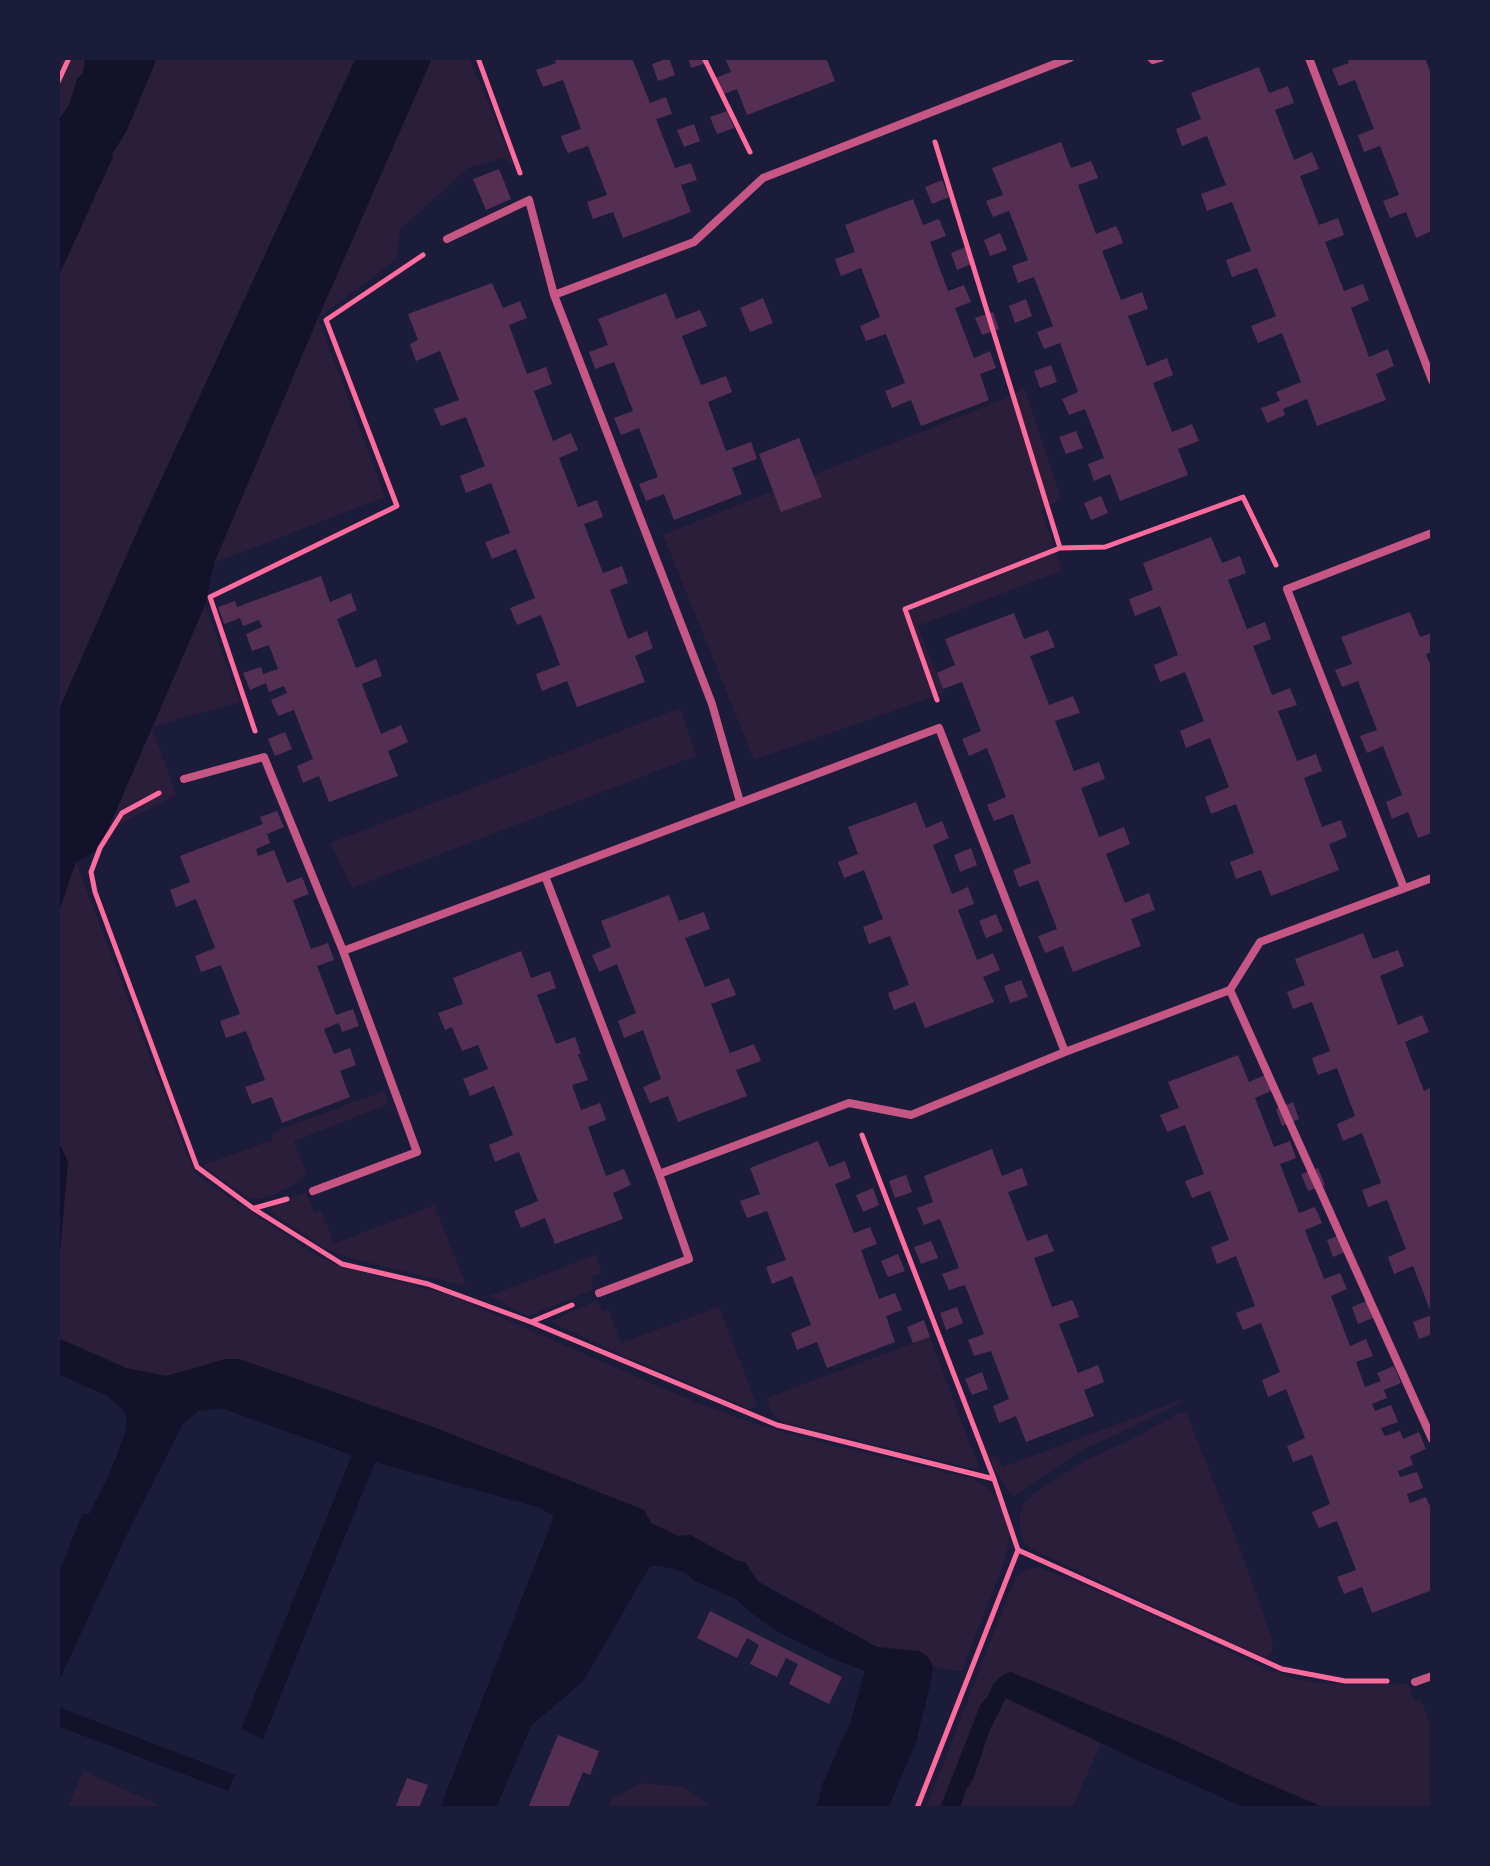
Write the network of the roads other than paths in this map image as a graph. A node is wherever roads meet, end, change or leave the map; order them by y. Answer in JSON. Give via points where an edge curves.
{"nodes":[{"id":1,"x":1070,"y":58,"type":"edge"},
{"id":2,"x":1151,"y":58,"type":"edge"},
{"id":3,"x":1160,"y":58,"type":"edge"},
{"id":4,"x":1309,"y":58,"type":"edge"},
{"id":5,"x":447,"y":239,"type":"road end"},
{"id":6,"x":554,"y":295,"type":"junction"},
{"id":7,"x":1432,"y":380,"type":"edge"},
{"id":8,"x":1432,"y":533,"type":"edge"},
{"id":9,"x":184,"y":779,"type":"road end"},
{"id":10,"x":740,"y":802,"type":"junction"},
{"id":11,"x":545,"y":876,"type":"junction"},
{"id":12,"x":1432,"y":878,"type":"edge"},
{"id":13,"x":1404,"y":888,"type":"junction"},
{"id":14,"x":343,"y":951,"type":"junction"},
{"id":15,"x":1230,"y":990,"type":"junction"},
{"id":16,"x":1065,"y":1052,"type":"junction"},
{"id":17,"x":659,"y":1174,"type":"junction"},
{"id":18,"x":313,"y":1191,"type":"dead end"},
{"id":19,"x":599,"y":1293,"type":"road end"},
{"id":20,"x":1432,"y":1439,"type":"edge"},
{"id":21,"x":1432,"y":1676,"type":"edge"},
{"id":22,"x":1415,"y":1682,"type":"road end"}],
"edges":[{"from":1,"to":6,"type":"street","via":[[763,178],[694,242]]},
{"from":2,"to":3,"type":"street"},
{"from":4,"to":7,"type":"street"},
{"from":5,"to":6,"type":"street","via":[[529,200]]},
{"from":6,"to":10,"type":"street","via":[[712,704]]},
{"from":8,"to":13,"type":"street","via":[[1287,589]]},
{"from":9,"to":14,"type":"street","via":[[264,757]]},
{"from":10,"to":11,"type":"street"},
{"from":10,"to":16,"type":"street","via":[[939,728]]},
{"from":11,"to":14,"type":"street"},
{"from":11,"to":17,"type":"street"},
{"from":12,"to":13,"type":"street"},
{"from":13,"to":15,"type":"street","via":[[1260,942]]},
{"from":14,"to":18,"type":"street","via":[[417,1152]]},
{"from":15,"to":16,"type":"street"},
{"from":15,"to":20,"type":"street"},
{"from":16,"to":17,"type":"street","via":[[911,1115],[849,1103]]},
{"from":17,"to":19,"type":"street","via":[[689,1259]]},
{"from":21,"to":22,"type":"street"}]}
